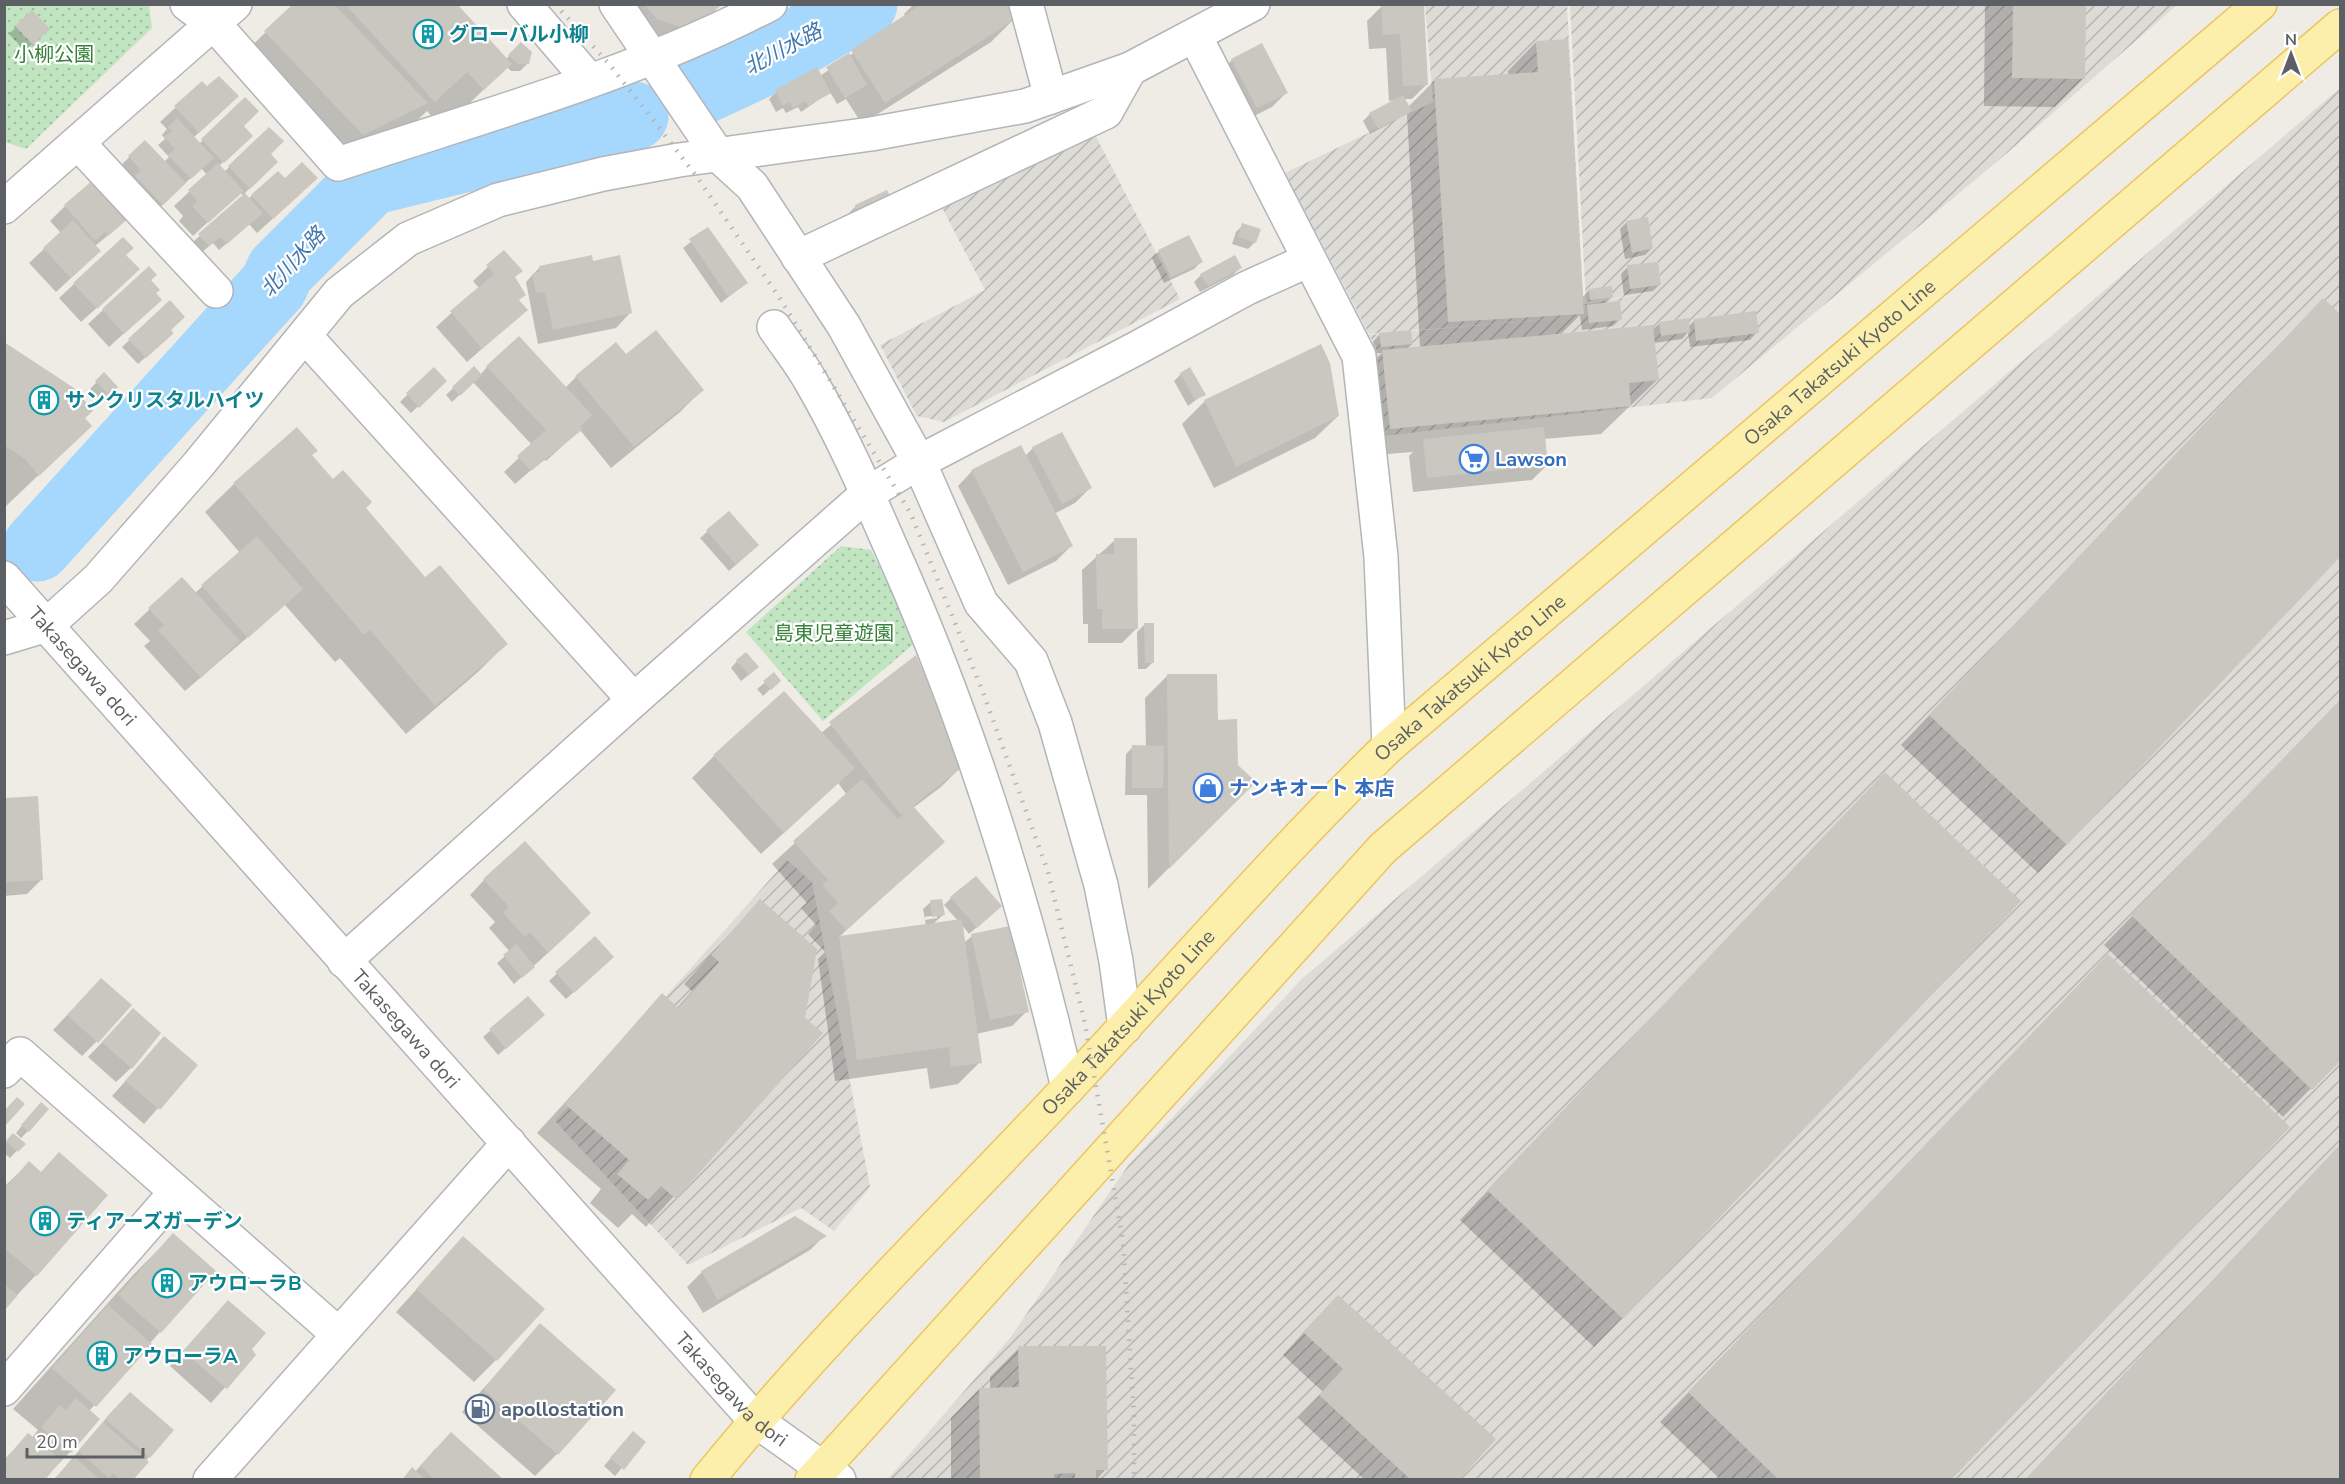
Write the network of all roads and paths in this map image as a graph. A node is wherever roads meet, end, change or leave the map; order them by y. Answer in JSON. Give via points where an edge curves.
{"nodes":[{"id":1,"x":187,"y":4,"type":"edge"},
{"id":2,"x":524,"y":4,"type":"edge"},
{"id":3,"x":616,"y":4,"type":"edge"},
{"id":4,"x":770,"y":4,"type":"edge"},
{"id":5,"x":1026,"y":4,"type":"edge"},
{"id":6,"x":1253,"y":4,"type":"edge"},
{"id":7,"x":2260,"y":4,"type":"edge"},
{"id":8,"x":225,"y":15,"type":"edge"},
{"id":9,"x":2340,"y":26,"type":"edge"},
{"id":10,"x":1195,"y":36,"type":"junction"},
{"id":11,"x":652,"y":58,"type":"junction"},
{"id":12,"x":1130,"y":69,"type":"junction"},
{"id":13,"x":589,"y":80,"type":"junction"},
{"id":14,"x":1051,"y":97,"type":"junction"},
{"id":15,"x":78,"y":143,"type":"junction"},
{"id":16,"x":718,"y":155,"type":"junction"},
{"id":17,"x":9,"y":194,"type":"edge"},
{"id":18,"x":798,"y":256,"type":"junction"},
{"id":19,"x":1309,"y":260,"type":"junction"},
{"id":20,"x":216,"y":291,"type":"dead end"},
{"id":21,"x":774,"y":327,"type":"dead end"},
{"id":22,"x":306,"y":337,"type":"junction"},
{"id":23,"x":919,"y":462,"type":"junction"},
{"id":24,"x":867,"y":494,"type":"junction"},
{"id":25,"x":4,"y":578,"type":"edge"},
{"id":26,"x":47,"y":625,"type":"junction"},
{"id":27,"x":4,"y":638,"type":"edge"},
{"id":28,"x":633,"y":700,"type":"junction"},
{"id":29,"x":1389,"y":746,"type":"junction"},
{"id":30,"x":344,"y":961,"type":"junction"},
{"id":31,"x":1125,"y":1027,"type":"junction"},
{"id":32,"x":4,"y":1071,"type":"edge"},
{"id":33,"x":1068,"y":1088,"type":"junction"},
{"id":34,"x":509,"y":1143,"type":"junction"},
{"id":35,"x":176,"y":1192,"type":"junction"},
{"id":36,"x":338,"y":1334,"type":"junction"},
{"id":37,"x":4,"y":1389,"type":"edge"},
{"id":38,"x":755,"y":1420,"type":"junction"},
{"id":39,"x":824,"y":1475,"type":"edge"},
{"id":40,"x":210,"y":1479,"type":"edge"},
{"id":41,"x":707,"y":1479,"type":"edge"}],
"edges":[{"from":1,"to":8,"type":"street"},
{"from":2,"to":13,"type":"street"},
{"from":3,"to":11,"type":"street"},
{"from":4,"to":11,"type":"street"},
{"from":5,"to":14,"type":"street"},
{"from":6,"to":10,"type":"street"},
{"from":7,"to":29,"type":"main road","name":"Osaka Takatsuki Kyoto Line"},
{"from":8,"to":13,"type":"street","via":[[338,164]]},
{"from":8,"to":15,"type":"street"},
{"from":9,"to":39,"type":"main road","via":[[1383,848]]},
{"from":10,"to":12,"type":"street"},
{"from":10,"to":19,"type":"street"},
{"from":11,"to":13,"type":"street"},
{"from":11,"to":16,"type":"street"},
{"from":12,"to":14,"type":"street"},
{"from":12,"to":18,"type":"street","via":[[1106,112]]},
{"from":14,"to":16,"type":"street","via":[[1025,106],[871,134]]},
{"from":15,"to":17,"type":"street"},
{"from":15,"to":20,"type":"street"},
{"from":16,"to":18,"type":"street","via":[[752,186]]},
{"from":16,"to":22,"type":"street","via":[[603,174],[498,201],[408,239],[339,293]]},
{"from":18,"to":23,"type":"street","via":[[844,326]]},
{"from":19,"to":23,"type":"street","via":[[1247,288]]},
{"from":19,"to":29,"type":"street","via":[[1359,356],[1381,556]]},
{"from":21,"to":24,"type":"street","via":[[810,380]]},
{"from":22,"to":26,"type":"street","via":[[98,579]]},
{"from":22,"to":28,"type":"street"},
{"from":23,"to":24,"type":"street"},
{"from":23,"to":31,"type":"street","via":[[981,603],[1031,661],[1055,723],[1101,885]]},
{"from":24,"to":28,"type":"street"},
{"from":24,"to":33,"type":"street","via":[[937,655],[985,786],[1029,930]]},
{"from":25,"to":26,"type":"street","name":"Takasegawa dori"},
{"from":26,"to":27,"type":"street"},
{"from":26,"to":30,"type":"street","name":"Takasegawa dori"},
{"from":28,"to":30,"type":"street"},
{"from":29,"to":31,"type":"main road","name":"Osaka Takatsuki Kyoto Line","via":[[1324,809]]},
{"from":30,"to":34,"type":"street","name":"Takasegawa dori"},
{"from":31,"to":33,"type":"main road","name":"Osaka Takatsuki Kyoto Line"},
{"from":32,"to":35,"type":"street","via":[[20,1054]]},
{"from":33,"to":38,"type":"main road","name":"Osaka Takatsuki Kyoto Line"},
{"from":34,"to":36,"type":"street"},
{"from":34,"to":38,"type":"street","name":"Takasegawa dori"},
{"from":35,"to":36,"type":"street"},
{"from":35,"to":37,"type":"street"},
{"from":36,"to":40,"type":"street"},
{"from":38,"to":39,"type":"street","name":"Takasegawa dori"},
{"from":38,"to":41,"type":"main road","name":"Osaka Takatsuki Kyoto Line"}]}
